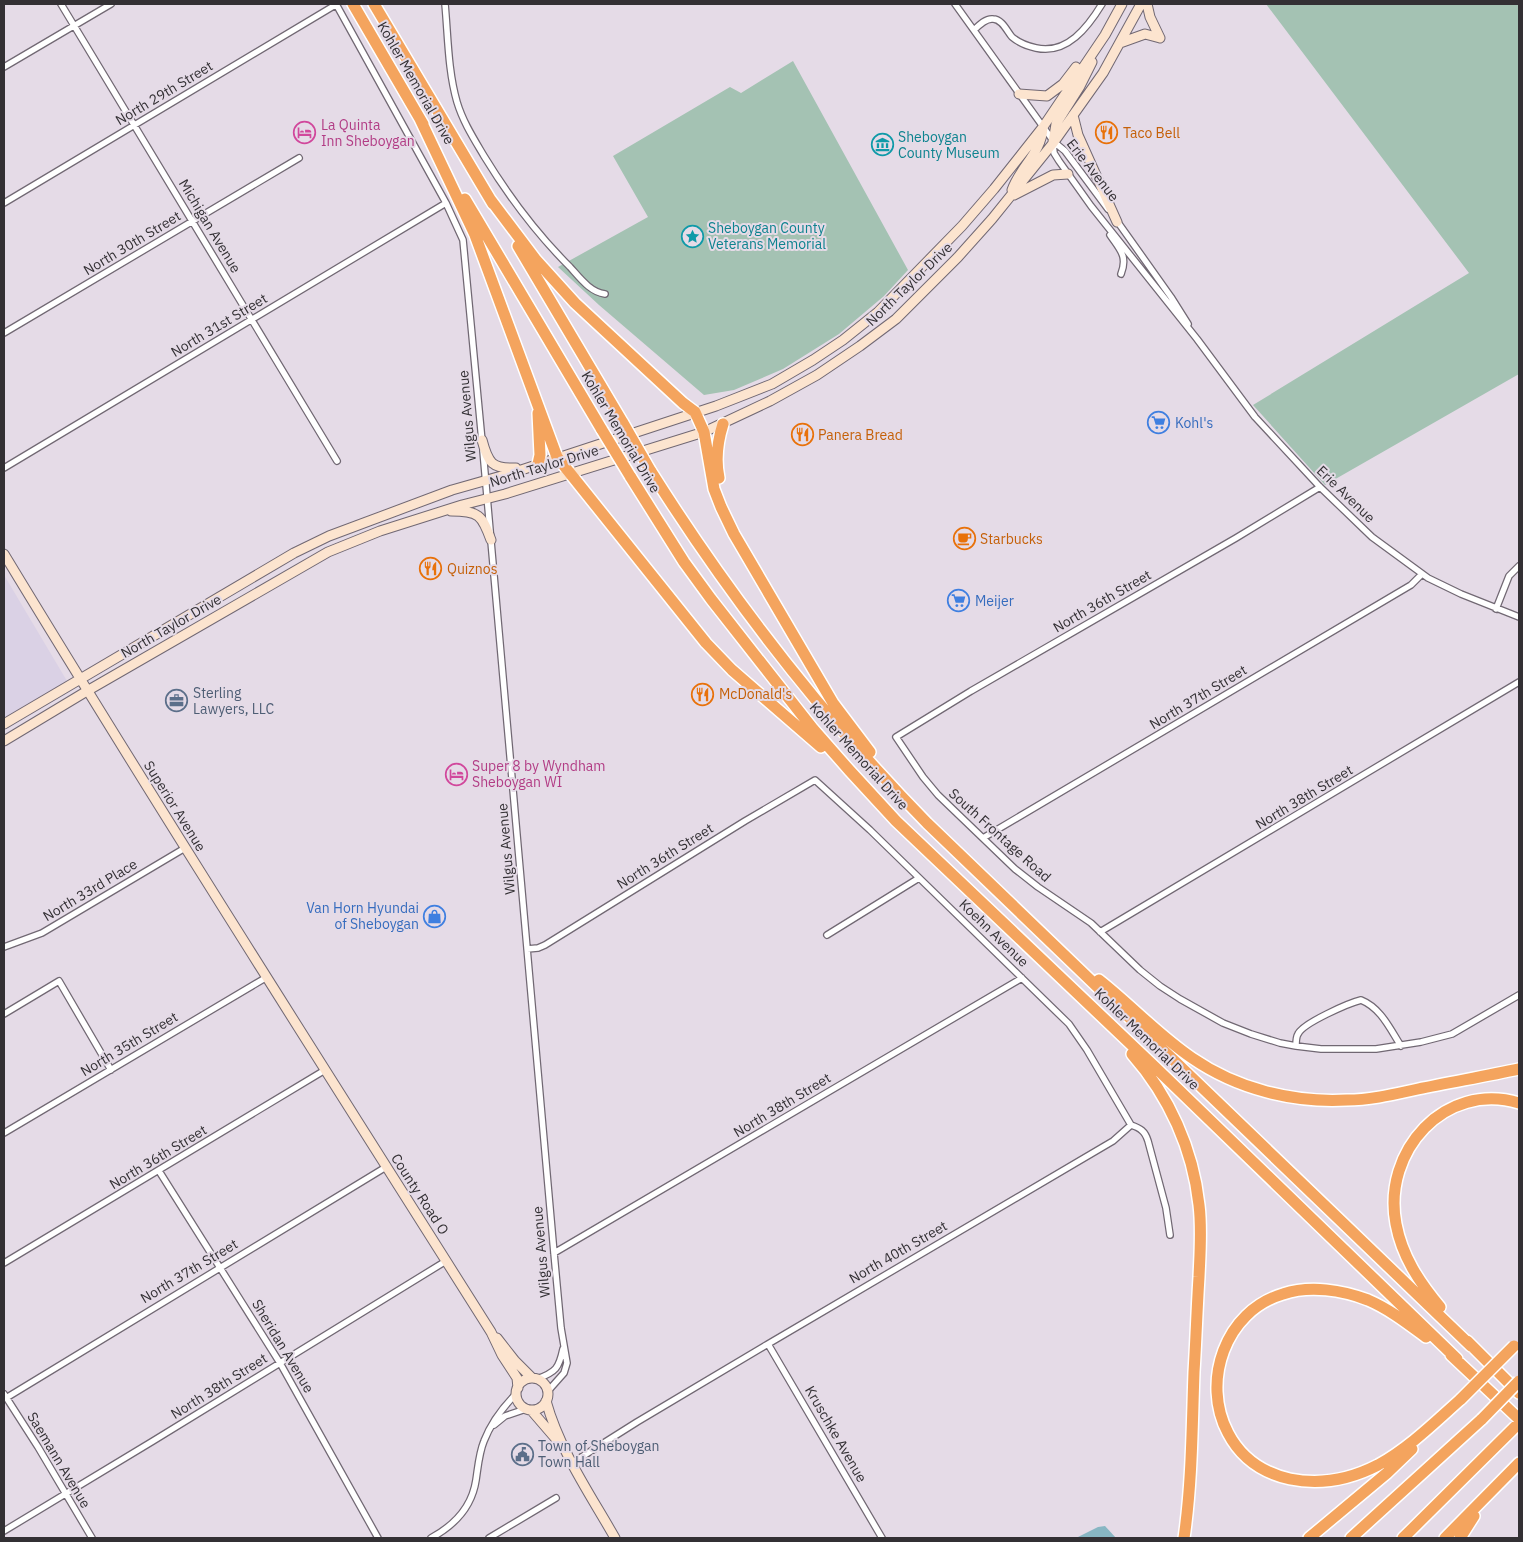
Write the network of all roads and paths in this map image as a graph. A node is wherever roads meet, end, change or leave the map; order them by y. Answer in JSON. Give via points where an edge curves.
{"nodes":[{"id":1,"x":61,"y":4,"type":"edge"},
{"id":2,"x":111,"y":4,"type":"edge"},
{"id":3,"x":336,"y":4,"type":"edge"},
{"id":4,"x":353,"y":4,"type":"edge"},
{"id":5,"x":374,"y":4,"type":"edge"},
{"id":6,"x":445,"y":4,"type":"edge"},
{"id":7,"x":955,"y":4,"type":"edge"},
{"id":8,"x":1102,"y":4,"type":"edge"},
{"id":9,"x":1122,"y":4,"type":"edge"},
{"id":10,"x":1141,"y":4,"type":"edge"},
{"id":11,"x":1147,"y":4,"type":"edge"},
{"id":12,"x":74,"y":25,"type":"junction"},
{"id":13,"x":974,"y":30,"type":"junction"},
{"id":14,"x":1104,"y":35,"type":"junction"},
{"id":15,"x":1120,"y":43,"type":"junction"},
{"id":16,"x":4,"y":67,"type":"edge"},
{"id":17,"x":1020,"y":94,"type":"junction"},
{"id":18,"x":1073,"y":115,"type":"junction"},
{"id":19,"x":420,"y":119,"type":"junction"},
{"id":20,"x":134,"y":125,"type":"junction"},
{"id":21,"x":1043,"y":127,"type":"junction"},
{"id":22,"x":1054,"y":142,"type":"junction"},
{"id":23,"x":299,"y":158,"type":"dead end"},
{"id":24,"x":1068,"y":174,"type":"junction"},
{"id":25,"x":1009,"y":198,"type":"junction"},
{"id":26,"x":490,"y":199,"type":"junction"},
{"id":27,"x":4,"y":202,"type":"edge"},
{"id":28,"x":446,"y":203,"type":"junction"},
{"id":29,"x":1091,"y":206,"type":"junction"},
{"id":30,"x":192,"y":222,"type":"junction"},
{"id":31,"x":1118,"y":222,"type":"junction"},
{"id":32,"x":1121,"y":274,"type":"dead end"},
{"id":33,"x":606,"y":294,"type":"dead end"},
{"id":34,"x":252,"y":320,"type":"junction"},
{"id":35,"x":4,"y":334,"type":"edge"},
{"id":36,"x":1197,"y":339,"type":"junction"},
{"id":37,"x":538,"y":406,"type":"junction"},
{"id":38,"x":695,"y":412,"type":"junction"},
{"id":39,"x":723,"y":424,"type":"junction"},
{"id":40,"x":704,"y":432,"type":"junction"},
{"id":41,"x":482,"y":440,"type":"junction"},
{"id":42,"x":557,"y":457,"type":"junction"},
{"id":43,"x":337,"y":461,"type":"dead end"},
{"id":44,"x":538,"y":464,"type":"junction"},
{"id":45,"x":4,"y":468,"type":"edge"},
{"id":46,"x":526,"y":468,"type":"junction"},
{"id":47,"x":570,"y":472,"type":"junction"},
{"id":48,"x":485,"y":480,"type":"junction"},
{"id":49,"x":1320,"y":487,"type":"junction"},
{"id":50,"x":488,"y":498,"type":"junction"},
{"id":51,"x":439,"y":512,"type":"junction"},
{"id":52,"x":491,"y":540,"type":"junction"},
{"id":53,"x":4,"y":554,"type":"edge"},
{"id":54,"x":1519,"y":566,"type":"edge"},
{"id":55,"x":1422,"y":574,"type":"junction"},
{"id":56,"x":760,"y":579,"type":"junction"},
{"id":57,"x":1496,"y":609,"type":"junction"},
{"id":58,"x":1519,"y":617,"type":"edge"},
{"id":59,"x":79,"y":679,"type":"junction"},
{"id":60,"x":1519,"y":682,"type":"edge"},
{"id":61,"x":87,"y":691,"type":"junction"},
{"id":62,"x":4,"y":724,"type":"edge"},
{"id":63,"x":896,"y":736,"type":"joint"},
{"id":64,"x":4,"y":741,"type":"edge"},
{"id":65,"x":850,"y":772,"type":"junction"},
{"id":66,"x":815,"y":780,"type":"joint"},
{"id":67,"x":915,"y":811,"type":"junction"},
{"id":68,"x":983,"y":838,"type":"junction"},
{"id":69,"x":185,"y":848,"type":"junction"},
{"id":70,"x":919,"y":878,"type":"junction"},
{"id":71,"x":1100,"y":932,"type":"junction"},
{"id":72,"x":827,"y":935,"type":"dead end"},
{"id":73,"x":1052,"y":943,"type":"junction"},
{"id":74,"x":4,"y":947,"type":"edge"},
{"id":75,"x":527,"y":949,"type":"junction"},
{"id":76,"x":266,"y":977,"type":"junction"},
{"id":77,"x":1022,"y":978,"type":"junction"},
{"id":78,"x":1067,"y":983,"type":"junction"},
{"id":79,"x":1519,"y":995,"type":"edge"},
{"id":80,"x":4,"y":1014,"type":"edge"},
{"id":81,"x":1296,"y":1046,"type":"junction"},
{"id":82,"x":1401,"y":1046,"type":"junction"},
{"id":83,"x":1519,"y":1069,"type":"edge"},
{"id":84,"x":111,"y":1070,"type":"junction"},
{"id":85,"x":325,"y":1070,"type":"junction"},
{"id":86,"x":1519,"y":1103,"type":"edge"},
{"id":87,"x":1131,"y":1125,"type":"junction"},
{"id":88,"x":4,"y":1133,"type":"edge"},
{"id":89,"x":386,"y":1166,"type":"junction"},
{"id":90,"x":159,"y":1171,"type":"junction"},
{"id":91,"x":1170,"y":1235,"type":"dead end"},
{"id":92,"x":554,"y":1253,"type":"junction"},
{"id":93,"x":446,"y":1261,"type":"junction"},
{"id":94,"x":4,"y":1263,"type":"edge"},
{"id":95,"x":219,"y":1267,"type":"junction"},
{"id":96,"x":492,"y":1332,"type":"junction"},
{"id":97,"x":1518,"y":1342,"type":"edge"},
{"id":98,"x":768,"y":1344,"type":"junction"},
{"id":99,"x":564,"y":1346,"type":"junction"},
{"id":100,"x":1471,"y":1346,"type":"junction"},
{"id":101,"x":1457,"y":1359,"type":"junction"},
{"id":102,"x":280,"y":1363,"type":"junction"},
{"id":103,"x":535,"y":1378,"type":"junction"},
{"id":104,"x":1519,"y":1381,"type":"edge"},
{"id":105,"x":517,"y":1391,"type":"junction"},
{"id":106,"x":548,"y":1391,"type":"junction"},
{"id":107,"x":1519,"y":1393,"type":"edge"},
{"id":108,"x":5,"y":1396,"type":"edge"},
{"id":109,"x":1461,"y":1399,"type":"junction"},
{"id":110,"x":546,"y":1401,"type":"junction"},
{"id":111,"x":529,"y":1409,"type":"junction"},
{"id":112,"x":1519,"y":1419,"type":"edge"},
{"id":113,"x":1519,"y":1423,"type":"edge"},
{"id":114,"x":491,"y":1428,"type":"junction"},
{"id":115,"x":563,"y":1447,"type":"junction"},
{"id":116,"x":572,"y":1463,"type":"junction"},
{"id":117,"x":1519,"y":1463,"type":"edge"},
{"id":118,"x":1499,"y":1483,"type":"junction"},
{"id":119,"x":65,"y":1494,"type":"junction"},
{"id":120,"x":556,"y":1498,"type":"dead end"},
{"id":121,"x":4,"y":1530,"type":"edge"},
{"id":122,"x":92,"y":1538,"type":"edge"},
{"id":123,"x":378,"y":1538,"type":"edge"},
{"id":124,"x":431,"y":1538,"type":"edge"},
{"id":125,"x":489,"y":1538,"type":"edge"},
{"id":126,"x":615,"y":1538,"type":"edge"},
{"id":127,"x":882,"y":1538,"type":"edge"},
{"id":128,"x":1184,"y":1538,"type":"edge"},
{"id":129,"x":1309,"y":1538,"type":"edge"},
{"id":130,"x":1351,"y":1538,"type":"edge"},
{"id":131,"x":1403,"y":1538,"type":"edge"},
{"id":132,"x":1445,"y":1538,"type":"edge"},
{"id":133,"x":1460,"y":1538,"type":"edge"}],
"edges":[{"from":1,"to":12,"type":"street","name":"Michigan Avenue"},
{"from":2,"to":12,"type":"street"},
{"from":3,"to":20,"type":"street","name":"North 29th Street"},
{"from":3,"to":28,"type":"street","name":"Wilgus Avenue"},
{"from":4,"to":19,"type":"highway","name":"Kohler Memorial Drive"},
{"from":5,"to":26,"type":"highway","name":"Kohler Memorial Drive"},
{"from":6,"to":33,"type":"street","via":[[456,95],[473,138],[506,191],[537,231],[588,285]]},
{"from":7,"to":13,"type":"street","name":"Erie Avenue"},
{"from":8,"to":13,"type":"street","via":[[1077,36],[1055,48],[1040,49],[1021,43],[993,18]]},
{"from":9,"to":14,"type":"main road","name":"North Taylor Drive"},
{"from":10,"to":15,"type":"main road","name":"North Taylor Drive"},
{"from":11,"to":15,"type":"main road","via":[[1160,38],[1145,34]]},
{"from":12,"to":16,"type":"street"},
{"from":12,"to":20,"type":"street","name":"Michigan Avenue"},
{"from":13,"to":17,"type":"street","name":"Erie Avenue"},
{"from":14,"to":17,"type":"main road","via":[[1058,89],[1045,96]]},
{"from":14,"to":21,"type":"main road","name":"North Taylor Drive"},
{"from":14,"to":22,"type":"main road","via":[[1080,86],[1056,124]]},
{"from":15,"to":18,"type":"main road","name":"North Taylor Drive"},
{"from":17,"to":21,"type":"street","name":"Erie Avenue"},
{"from":18,"to":22,"type":"main road","name":"North Taylor Drive"},
{"from":18,"to":31,"type":"main road","via":[[1078,135]]},
{"from":19,"to":37,"type":"highway","via":[[475,235]]},
{"from":19,"to":65,"type":"highway","name":"Kohler Memorial Drive","bridge":true,"via":[[602,430],[684,562],[813,730]]},
{"from":20,"to":27,"type":"street","name":"North 29th Street"},
{"from":20,"to":30,"type":"street","name":"Michigan Avenue"},
{"from":21,"to":22,"type":"street","name":"Erie Avenue"},
{"from":21,"to":25,"type":"main road","via":[[1042,140],[1020,172]]},
{"from":21,"to":38,"type":"main road","name":"North Taylor Drive","via":[[962,226],[878,312],[836,345],[772,384]]},
{"from":22,"to":24,"type":"street","name":"Erie Avenue","via":[[1054,153]]},
{"from":22,"to":25,"type":"main road","name":"North Taylor Drive"},
{"from":22,"to":31,"type":"street","name":"Erie Avenue","via":[[1066,151]]},
{"from":23,"to":30,"type":"street","name":"North 30th Street"},
{"from":24,"to":25,"type":"main road","via":[[1042,179]]},
{"from":24,"to":29,"type":"street","name":"Erie Avenue"},
{"from":25,"to":39,"type":"main road","name":"North Taylor Drive","via":[[963,252],[889,325],[817,375]]},
{"from":26,"to":38,"type":"highway","via":[[536,260],[575,303]]},
{"from":26,"to":67,"type":"highway","name":"Kohler Memorial Drive","bridge":true,"via":[[691,534],[760,632],[824,711]]},
{"from":28,"to":34,"type":"street","name":"North 31st Street"},
{"from":28,"to":41,"type":"street","name":"Wilgus Avenue","via":[[463,240]]},
{"from":29,"to":32,"type":"street","via":[[1124,259]]},
{"from":29,"to":36,"type":"street","name":"Erie Avenue"},
{"from":30,"to":34,"type":"street","name":"Michigan Avenue"},
{"from":30,"to":35,"type":"street","name":"North 30th Street"},
{"from":31,"to":36,"type":"street","name":"Erie Avenue"},
{"from":34,"to":43,"type":"street","name":"Michigan Avenue"},
{"from":34,"to":45,"type":"street","name":"North 31st Street"},
{"from":36,"to":49,"type":"street","name":"Erie Avenue","via":[[1255,417]]},
{"from":37,"to":42,"type":"highway"},
{"from":37,"to":44,"type":"highway"},
{"from":38,"to":40,"type":"highway"},
{"from":38,"to":42,"type":"main road","name":"North Taylor Drive"},
{"from":39,"to":40,"type":"main road","name":"North Taylor Drive"},
{"from":39,"to":56,"type":"highway","via":[[716,453],[720,485]]},
{"from":40,"to":47,"type":"main road","name":"North Taylor Drive"},
{"from":40,"to":56,"type":"highway","via":[[710,474],[718,499]]},
{"from":41,"to":46,"type":"main road","via":[[493,465]]},
{"from":41,"to":48,"type":"street","name":"Wilgus Avenue"},
{"from":42,"to":44,"type":"main road","name":"North Taylor Drive"},
{"from":42,"to":47,"type":"highway"},
{"from":44,"to":46,"type":"main road","name":"North Taylor Drive"},
{"from":46,"to":48,"type":"main road","name":"North Taylor Drive"},
{"from":47,"to":50,"type":"main road","name":"North Taylor Drive"},
{"from":47,"to":65,"type":"highway","via":[[706,643],[732,670]]},
{"from":48,"to":50,"type":"street","name":"Wilgus Avenue"},
{"from":48,"to":59,"type":"main road","name":"North Taylor Drive","via":[[329,536],[294,553]]},
{"from":49,"to":55,"type":"street","name":"Erie Avenue","via":[[1372,537]]},
{"from":49,"to":63,"type":"street","name":"North 36th Street"},
{"from":50,"to":51,"type":"main road","name":"North Taylor Drive"},
{"from":50,"to":52,"type":"street","name":"Wilgus Avenue"},
{"from":51,"to":52,"type":"main road","via":[[462,511],[480,516]]},
{"from":51,"to":61,"type":"main road","name":"North Taylor Drive","via":[[328,552]]},
{"from":52,"to":75,"type":"street","name":"Wilgus Avenue"},
{"from":53,"to":59,"type":"main road","name":"Superior Avenue"},
{"from":54,"to":57,"type":"street","via":[[1509,576]]},
{"from":55,"to":57,"type":"street","name":"Erie Avenue"},
{"from":55,"to":68,"type":"street","name":"North 37th Street","via":[[1403,590]]},
{"from":56,"to":67,"type":"highway","via":[[838,710]]},
{"from":57,"to":58,"type":"street","name":"Erie Avenue"},
{"from":59,"to":61,"type":"main road","name":"Superior Avenue"},
{"from":59,"to":62,"type":"main road","name":"North Taylor Drive"},
{"from":60,"to":71,"type":"street","name":"North 38th Street"},
{"from":61,"to":64,"type":"main road","name":"North Taylor Drive"},
{"from":61,"to":69,"type":"main road","name":"Superior Avenue"},
{"from":63,"to":68,"type":"street","name":"South Frontage Road","via":[[929,784]]},
{"from":65,"to":78,"type":"highway","name":"Kohler Memorial Drive","via":[[896,821]]},
{"from":66,"to":70,"type":"street","name":"Koehn Avenue"},
{"from":66,"to":75,"type":"street","name":"North 36th Street","via":[[542,946]]},
{"from":67,"to":73,"type":"highway","name":"Kohler Memorial Drive"},
{"from":68,"to":71,"type":"street","name":"South Frontage Road","via":[[1028,880]]},
{"from":69,"to":74,"type":"street","name":"North 33rd Place","via":[[42,933]]},
{"from":69,"to":76,"type":"main road","name":"Superior Avenue"},
{"from":70,"to":72,"type":"street"},
{"from":70,"to":77,"type":"street","name":"Koehn Avenue"},
{"from":71,"to":81,"type":"street","name":"South Frontage Road","via":[[1160,986],[1194,1007],[1251,1034]]},
{"from":73,"to":83,"type":"highway","via":[[1180,1050],[1220,1075],[1260,1090],[1301,1098],[1349,1100],[1386,1096]]},
{"from":73,"to":100,"type":"highway","name":"Kohler Memorial Drive"},
{"from":75,"to":92,"type":"street","name":"Wilgus Avenue"},
{"from":76,"to":84,"type":"street","name":"North 35th Street"},
{"from":76,"to":85,"type":"main road","name":"Superior Avenue"},
{"from":77,"to":87,"type":"street","name":"Koehn Avenue","via":[[1069,1024]]},
{"from":77,"to":92,"type":"street","name":"North 38th Street"},
{"from":78,"to":101,"type":"highway","name":"Kohler Memorial Drive"},
{"from":78,"to":128,"type":"highway","via":[[1136,1058],[1159,1090],[1186,1146],[1197,1191],[1200,1240],[1188,1511]]},
{"from":79,"to":82,"type":"street","via":[[1452,1034]]},
{"from":80,"to":84,"type":"street","via":[[59,981]]},
{"from":81,"to":82,"type":"street","name":"South Frontage Road","via":[[1376,1049]]},
{"from":81,"to":82,"type":"street","via":[[1301,1029],[1361,1000],[1373,1006]]},
{"from":84,"to":88,"type":"street","name":"North 35th Street"},
{"from":85,"to":89,"type":"main road","name":"County Road O"},
{"from":85,"to":90,"type":"street","name":"North 36th Street"},
{"from":86,"to":100,"type":"highway","via":[[1502,1099],[1471,1102],[1446,1110],[1434,1118],[1406,1152],[1395,1187],[1395,1222],[1405,1254],[1425,1288]]},
{"from":87,"to":91,"type":"street","via":[[1139,1127],[1148,1141]]},
{"from":87,"to":98,"type":"street","name":"North 40th Street","via":[[1114,1141]]},
{"from":89,"to":93,"type":"main road","name":"County Road O"},
{"from":89,"to":95,"type":"street","name":"North 37th Street"},
{"from":90,"to":94,"type":"street","name":"North 36th Street"},
{"from":90,"to":95,"type":"street","name":"Sheridan Avenue"},
{"from":92,"to":99,"type":"street","name":"Wilgus Avenue"},
{"from":93,"to":96,"type":"main road","name":"County Road O"},
{"from":93,"to":102,"type":"street","name":"North 38th Street"},
{"from":95,"to":102,"type":"street","name":"Sheridan Avenue"},
{"from":95,"to":108,"type":"street","name":"North 37th Street"},
{"from":96,"to":103,"type":"main road","name":"County Road O","via":[[515,1361]]},
{"from":96,"to":105,"type":"main road","name":"County Road O","via":[[502,1355],[518,1378]]},
{"from":97,"to":109,"type":"highway","bridge":true},
{"from":98,"to":116,"type":"street","name":"North 40th Street"},
{"from":98,"to":127,"type":"street","name":"Kruschke Avenue"},
{"from":99,"to":103,"type":"street","name":"Wilgus Avenue","via":[[556,1368],[548,1375]]},
{"from":99,"to":106,"type":"street","name":"Wilgus Avenue","via":[[565,1370]]},
{"from":100,"to":107,"type":"highway"},
{"from":101,"to":109,"type":"highway","via":[[1396,1315],[1369,1301],[1333,1291],[1294,1291],[1262,1303],[1234,1329],[1219,1362],[1217,1396],[1223,1424],[1243,1454],[1273,1474],[1306,1482],[1341,1478],[1378,1465],[1409,1445]]},
{"from":101,"to":112,"type":"highway"},
{"from":102,"to":119,"type":"street","name":"North 38th Street"},
{"from":102,"to":123,"type":"street","name":"Sheridan Avenue"},
{"from":103,"to":105,"type":"main road","via":[[524,1381]]},
{"from":103,"to":106,"type":"main road"},
{"from":104,"to":130,"type":"highway","bridge":true,"via":[[1482,1420]]},
{"from":105,"to":111,"type":"main road","via":[[519,1403]]},
{"from":105,"to":114,"type":"street","via":[[499,1412]]},
{"from":106,"to":110,"type":"main road"},
{"from":108,"to":119,"type":"street","name":"Saemann Avenue"},
{"from":109,"to":129,"type":"highway","via":[[1387,1473]]},
{"from":110,"to":111,"type":"main road","via":[[540,1408]]},
{"from":110,"to":115,"type":"main road"},
{"from":111,"to":114,"type":"street","via":[[505,1416]]},
{"from":111,"to":115,"type":"main road"},
{"from":113,"to":131,"type":"highway"},
{"from":114,"to":124,"type":"street","via":[[484,1442],[472,1498],[463,1514],[446,1530]]},
{"from":115,"to":116,"type":"main road"},
{"from":116,"to":126,"type":"main road"},
{"from":117,"to":118,"type":"highway"},
{"from":118,"to":132,"type":"highway"},
{"from":118,"to":133,"type":"highway"},
{"from":119,"to":121,"type":"street","name":"North 38th Street"},
{"from":119,"to":122,"type":"street","name":"Saemann Avenue"},
{"from":120,"to":125,"type":"street"}]}
